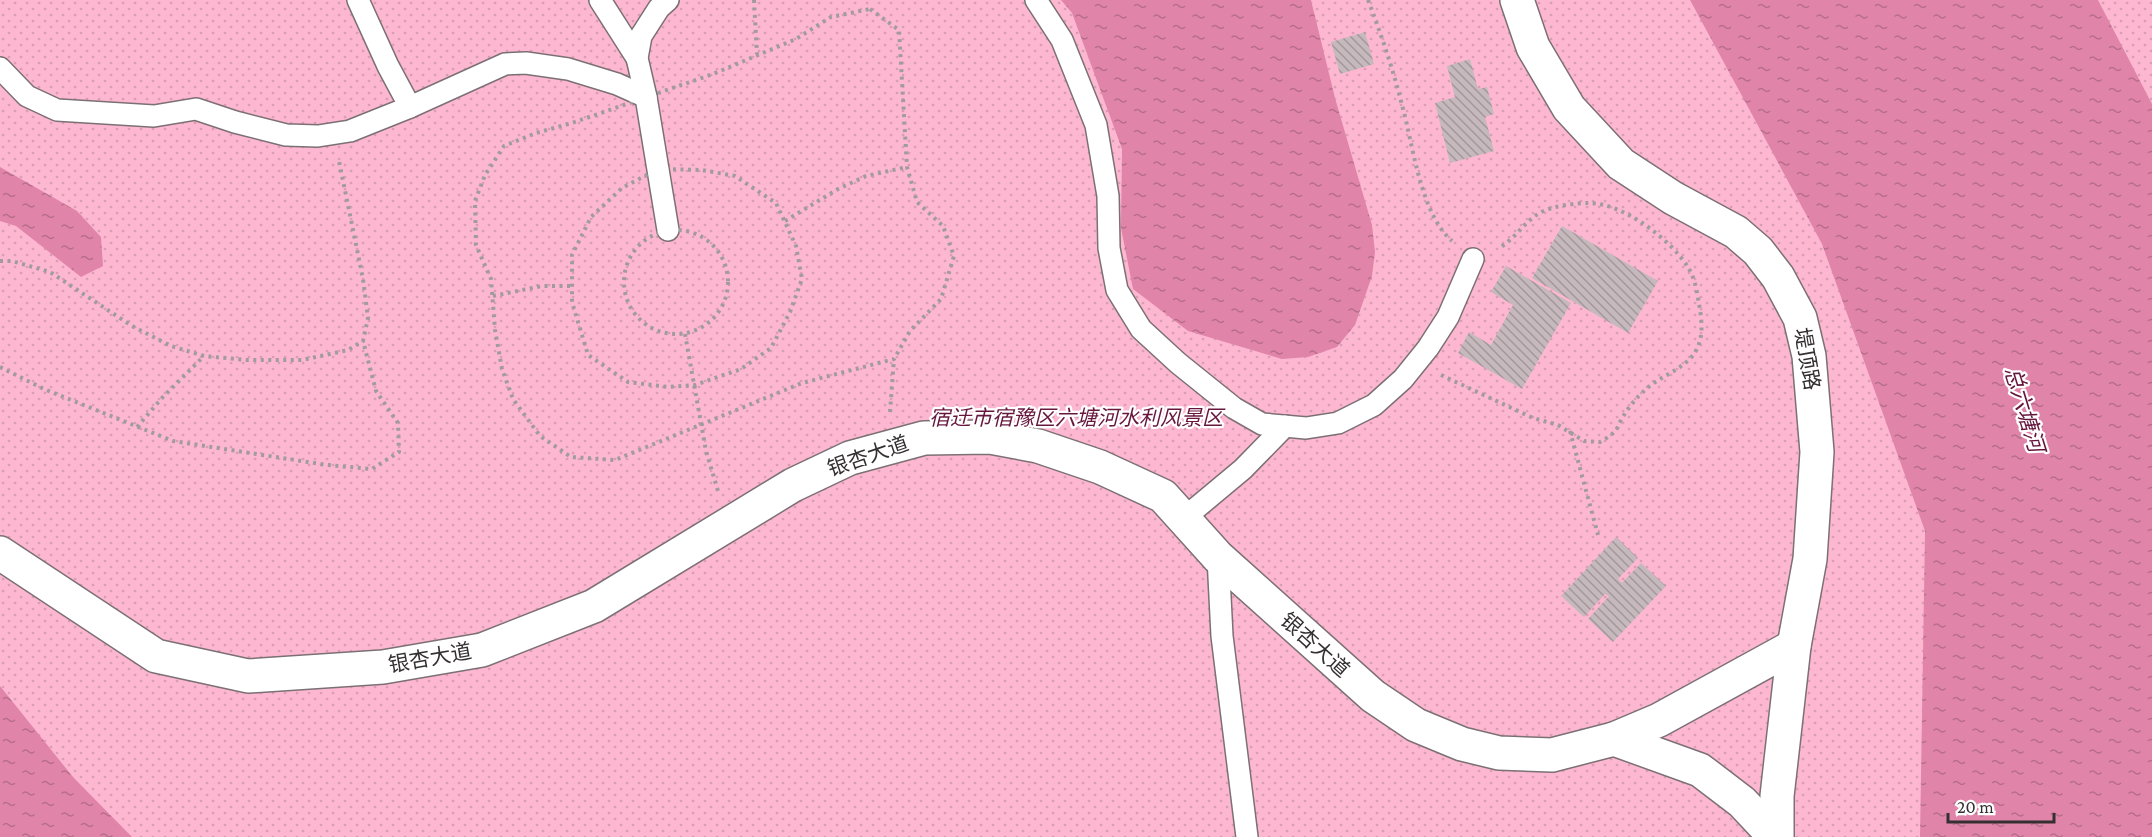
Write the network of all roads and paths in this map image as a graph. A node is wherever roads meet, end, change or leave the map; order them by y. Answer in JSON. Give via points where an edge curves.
{"nodes":[{"id":1,"x":358,"y":0,"type":"edge"},
{"id":2,"x":600,"y":0,"type":"edge"},
{"id":3,"x":668,"y":0,"type":"edge"},
{"id":4,"x":754,"y":0,"type":"edge"},
{"id":5,"x":1036,"y":0,"type":"edge"},
{"id":6,"x":1368,"y":0,"type":"edge"},
{"id":7,"x":1516,"y":0,"type":"edge"},
{"id":8,"x":757,"y":54,"type":"junction"},
{"id":9,"x":637,"y":58,"type":"junction"},
{"id":10,"x":0,"y":68,"type":"edge"},
{"id":11,"x":646,"y":97,"type":"junction"},
{"id":12,"x":410,"y":107,"type":"junction"},
{"id":13,"x":333,"y":134,"type":"junction"},
{"id":14,"x":907,"y":167,"type":"junction"},
{"id":15,"x":658,"y":169,"type":"junction"},
{"id":16,"x":785,"y":221,"type":"junction"},
{"id":17,"x":668,"y":230,"type":"junction"},
{"id":18,"x":1473,"y":259,"type":"junction"},
{"id":19,"x":0,"y":261,"type":"edge"},
{"id":20,"x":572,"y":286,"type":"junction"},
{"id":21,"x":493,"y":296,"type":"junction"},
{"id":22,"x":686,"y":333,"type":"junction"},
{"id":23,"x":363,"y":341,"type":"junction"},
{"id":24,"x":204,"y":356,"type":"junction"},
{"id":25,"x":894,"y":359,"type":"junction"},
{"id":26,"x":1415,"y":364,"type":"junction"},
{"id":27,"x":0,"y":367,"type":"edge"},
{"id":28,"x":695,"y":385,"type":"junction"},
{"id":29,"x":701,"y":426,"type":"junction"},
{"id":30,"x":1285,"y":426,"type":"junction"},
{"id":31,"x":137,"y":427,"type":"junction"},
{"id":32,"x":1570,"y":430,"type":"junction"},
{"id":33,"x":887,"y":448,"type":"junction"},
{"id":34,"x":1183,"y":519,"type":"junction"},
{"id":35,"x":729,"y":524,"type":"junction"},
{"id":36,"x":1598,"y":535,"type":"dead end"},
{"id":37,"x":0,"y":552,"type":"edge"},
{"id":38,"x":1218,"y":557,"type":"junction"},
{"id":39,"x":1794,"y":645,"type":"junction"},
{"id":40,"x":1614,"y":739,"type":"junction"},
{"id":41,"x":1247,"y":837,"type":"edge"},
{"id":42,"x":1776,"y":837,"type":"edge"}],
"edges":[{"from":1,"to":12,"type":"lane"},
{"from":2,"to":9,"type":"lane"},
{"from":3,"to":9,"type":"lane","via":[[658,8],[641,36]]},
{"from":4,"to":8,"type":"path"},
{"from":5,"to":30,"type":"lane","via":[[1062,40],[1096,125],[1108,195],[1109,248],[1117,290],[1141,329],[1178,363],[1234,408],[1262,424]]},
{"from":6,"to":18,"type":"path","via":[[1435,221]]},
{"from":7,"to":39,"type":"street","name":"堤顶路","via":[[1533,47],[1569,108],[1621,164],[1736,232],[1778,277],[1800,318],[1809,356],[1817,452],[1810,559]]},
{"from":8,"to":11,"type":"path"},
{"from":8,"to":14,"type":"path","via":[[796,39],[831,17],[870,9],[899,30]]},
{"from":9,"to":11,"type":"lane"},
{"from":10,"to":13,"type":"lane","via":[[27,96],[57,110],[154,116],[196,109],[286,135]]},
{"from":11,"to":12,"type":"lane","via":[[568,69],[526,63],[505,64]]},
{"from":11,"to":15,"type":"lane"},
{"from":11,"to":21,"type":"path","via":[[504,146],[485,175],[475,201],[476,245],[491,279]]},
{"from":12,"to":13,"type":"lane"},
{"from":13,"to":23,"type":"path","via":[[363,279],[368,318]]},
{"from":14,"to":16,"type":"path","via":[[866,176]]},
{"from":14,"to":25,"type":"path","via":[[917,202],[944,226],[954,256],[941,299],[910,331]]},
{"from":15,"to":16,"type":"path","via":[[735,176],[776,203]]},
{"from":15,"to":17,"type":"lane"},
{"from":15,"to":20,"type":"path","via":[[622,188],[591,217],[572,255]]},
{"from":16,"to":28,"type":"path","via":[[796,246],[802,279],[771,348],[741,369]]},
{"from":17,"to":22,"type":"path","via":[[685,230],[708,241],[724,260],[729,277],[728,294],[721,310],[710,323]]},
{"from":17,"to":22,"type":"path","via":[[651,235],[637,246],[628,261],[625,296],[645,325],[661,332]]},
{"from":18,"to":26,"type":"lane","via":[[1448,317]]},
{"from":18,"to":32,"type":"path","via":[[1509,242],[1536,214],[1554,207],[1590,203],[1616,210],[1647,226],[1674,248],[1689,270],[1701,316],[1700,340],[1693,355],[1644,390],[1615,431],[1600,442],[1584,441]]},
{"from":19,"to":24,"type":"path","via":[[50,272],[132,326],[171,346]]},
{"from":20,"to":21,"type":"path","via":[[542,286]]},
{"from":20,"to":28,"type":"path","via":[[572,302],[588,355],[628,382],[668,387]]},
{"from":21,"to":29,"type":"path","via":[[502,369],[513,399],[540,436],[571,457],[615,460]]},
{"from":22,"to":28,"type":"path"},
{"from":23,"to":24,"type":"path","via":[[348,350],[302,360]]},
{"from":23,"to":31,"type":"path","via":[[376,391],[398,423],[399,452],[372,469],[173,441]]},
{"from":24,"to":31,"type":"path"},
{"from":25,"to":29,"type":"path","via":[[802,383]]},
{"from":25,"to":33,"type":"path"},
{"from":26,"to":30,"type":"lane","via":[[1374,405],[1338,423],[1306,428]]},
{"from":26,"to":32,"type":"path","via":[[1533,418]]},
{"from":27,"to":31,"type":"path"},
{"from":28,"to":29,"type":"path"},
{"from":29,"to":35,"type":"path"},
{"from":30,"to":34,"type":"lane","via":[[1243,470]]},
{"from":32,"to":36,"type":"path"},
{"from":33,"to":34,"type":"street","name":"银杏大道","via":[[924,438],[990,437],[1038,446],[1100,467],[1163,496]]},
{"from":33,"to":35,"type":"street","name":"银杏大道","via":[[831,467]]},
{"from":34,"to":38,"type":"street","name":"银杏大道"},
{"from":35,"to":37,"type":"street","name":"银杏大道","via":[[594,606],[482,650],[383,667],[248,676],[156,656]]},
{"from":38,"to":40,"type":"street","name":"银杏大道","via":[[1373,696],[1416,725],[1462,744],[1499,753],[1552,755]]},
{"from":38,"to":41,"type":"lane","via":[[1222,636]]},
{"from":39,"to":40,"type":"street","name":"银杏大道","via":[[1659,720]]},
{"from":39,"to":42,"type":"street","name":"堤顶路"},
{"from":40,"to":42,"type":"street","via":[[1700,770],[1742,802]]}]}
